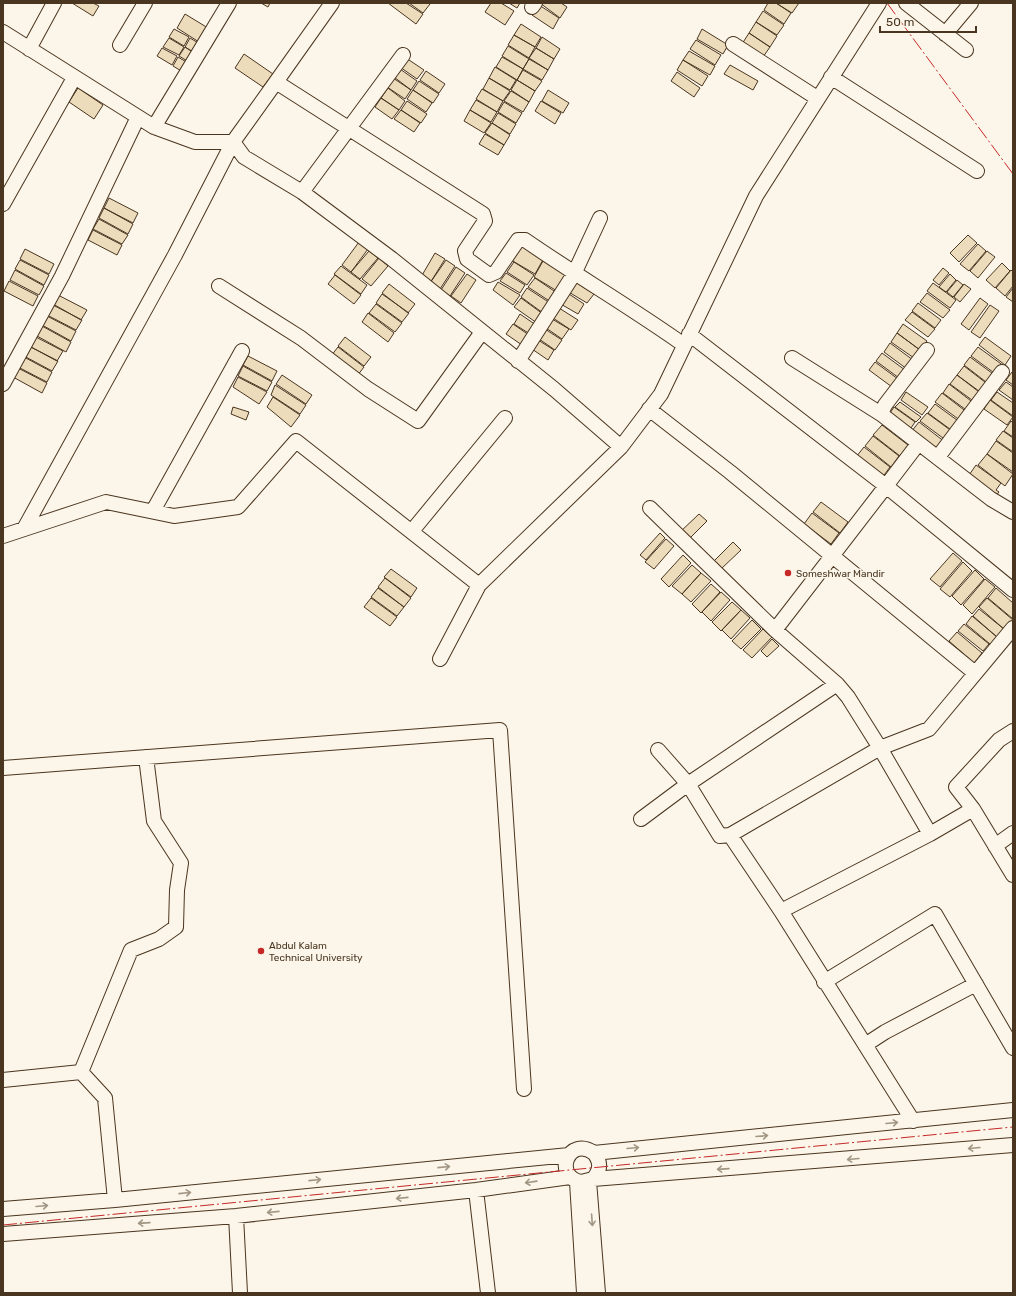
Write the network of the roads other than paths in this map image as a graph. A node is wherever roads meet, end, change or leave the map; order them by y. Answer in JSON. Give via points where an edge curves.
{"nodes":[{"id":1,"x":54,"y":3,"type":"edge"},
{"id":2,"x":145,"y":3,"type":"edge"},
{"id":3,"x":229,"y":3,"type":"edge"},
{"id":4,"x":332,"y":3,"type":"edge"},
{"id":5,"x":879,"y":3,"type":"edge"},
{"id":6,"x":906,"y":3,"type":"edge"},
{"id":7,"x":971,"y":3,"type":"edge"},
{"id":8,"x":3,"y":32,"type":"edge"},
{"id":9,"x":945,"y":34,"type":"junction"},
{"id":10,"x":733,"y":44,"type":"dead end"},
{"id":11,"x":120,"y":45,"type":"dead end"},
{"id":12,"x":28,"y":49,"type":"junction"},
{"id":13,"x":966,"y":50,"type":"dead end"},
{"id":14,"x":403,"y":55,"type":"dead end"},
{"id":15,"x":831,"y":77,"type":"junction"},
{"id":16,"x":74,"y":78,"type":"junction"},
{"id":17,"x":276,"y":82,"type":"junction"},
{"id":18,"x":817,"y":98,"type":"junction"},
{"id":19,"x":138,"y":118,"type":"junction"},
{"id":20,"x":154,"y":127,"type":"junction"},
{"id":21,"x":349,"y":127,"type":"junction"},
{"id":22,"x":233,"y":142,"type":"junction"},
{"id":23,"x":977,"y":171,"type":"dead end"},
{"id":24,"x":302,"y":192,"type":"junction"},
{"id":25,"x":3,"y":204,"type":"edge"},
{"id":26,"x":600,"y":218,"type":"dead end"},
{"id":27,"x":574,"y":274,"type":"junction"},
{"id":28,"x":219,"y":286,"type":"dead end"},
{"id":29,"x":482,"y":332,"type":"junction"},
{"id":30,"x":687,"y":340,"type":"junction"},
{"id":31,"x":927,"y":350,"type":"dead end"},
{"id":32,"x":242,"y":351,"type":"dead end"},
{"id":33,"x":792,"y":358,"type":"dead end"},
{"id":34,"x":518,"y":361,"type":"junction"},
{"id":35,"x":1002,"y":372,"type":"dead end"},
{"id":36,"x":3,"y":384,"type":"edge"},
{"id":37,"x":649,"y":409,"type":"junction"},
{"id":38,"x":881,"y":414,"type":"junction"},
{"id":39,"x":505,"y":418,"type":"dead end"},
{"id":40,"x":918,"y":444,"type":"junction"},
{"id":41,"x":621,"y":447,"type":"junction"},
{"id":42,"x":938,"y":457,"type":"junction"},
{"id":43,"x":886,"y":486,"type":"junction"},
{"id":44,"x":650,"y":508,"type":"dead end"},
{"id":45,"x":153,"y":511,"type":"junction"},
{"id":46,"x":1013,"y":512,"type":"edge"},
{"id":47,"x":24,"y":529,"type":"junction"},
{"id":48,"x":412,"y":531,"type":"junction"},
{"id":49,"x":3,"y":536,"type":"edge"},
{"id":50,"x":833,"y":556,"type":"junction"},
{"id":51,"x":479,"y":585,"type":"junction"},
{"id":52,"x":1013,"y":590,"type":"edge"},
{"id":53,"x":1013,"y":628,"type":"edge"},
{"id":54,"x":775,"y":630,"type":"junction"},
{"id":55,"x":440,"y":659,"type":"dead end"},
{"id":56,"x":975,"y":673,"type":"junction"},
{"id":57,"x":837,"y":684,"type":"junction"},
{"id":58,"x":1013,"y":731,"type":"edge"},
{"id":59,"x":880,"y":748,"type":"junction"},
{"id":60,"x":658,"y":750,"type":"dead end"},
{"id":61,"x":146,"y":757,"type":"junction"},
{"id":62,"x":3,"y":768,"type":"edge"},
{"id":63,"x":688,"y":784,"type":"junction"},
{"id":64,"x":973,"y":809,"type":"junction"},
{"id":65,"x":640,"y":819,"type":"dead end"},
{"id":66,"x":1013,"y":833,"type":"edge"},
{"id":67,"x":930,"y":834,"type":"junction"},
{"id":68,"x":730,"y":836,"type":"junction"},
{"id":69,"x":995,"y":846,"type":"junction"},
{"id":70,"x":1013,"y":875,"type":"edge"},
{"id":71,"x":781,"y":911,"type":"junction"},
{"id":72,"x":824,"y":982,"type":"junction"},
{"id":73,"x":976,"y":984,"type":"junction"},
{"id":74,"x":865,"y":1045,"type":"junction"},
{"id":75,"x":1013,"y":1048,"type":"edge"},
{"id":76,"x":82,"y":1072,"type":"junction"},
{"id":77,"x":3,"y":1080,"type":"edge"},
{"id":78,"x":524,"y":1089,"type":"dead end"},
{"id":79,"x":1013,"y":1110,"type":"edge"},
{"id":80,"x":914,"y":1121,"type":"junction"},
{"id":81,"x":1013,"y":1145,"type":"edge"},
{"id":82,"x":594,"y":1153,"type":"junction"},
{"id":83,"x":569,"y":1155,"type":"junction"},
{"id":84,"x":583,"y":1180,"type":"junction"},
{"id":85,"x":476,"y":1190,"type":"junction"},
{"id":86,"x":114,"y":1200,"type":"junction"},
{"id":87,"x":3,"y":1209,"type":"edge"},
{"id":88,"x":236,"y":1216,"type":"junction"},
{"id":89,"x":3,"y":1234,"type":"edge"},
{"id":90,"x":240,"y":1293,"type":"edge"},
{"id":91,"x":488,"y":1293,"type":"edge"},
{"id":92,"x":584,"y":1293,"type":"edge"},
{"id":93,"x":598,"y":1293,"type":"edge"}],
"edges":[{"from":1,"to":12,"type":"street"},
{"from":2,"to":11,"type":"street"},
{"from":3,"to":20,"type":"street"},
{"from":4,"to":17,"type":"street"},
{"from":5,"to":15,"type":"street"},
{"from":6,"to":9,"type":"street"},
{"from":7,"to":9,"type":"street"},
{"from":8,"to":12,"type":"street"},
{"from":9,"to":13,"type":"street"},
{"from":10,"to":18,"type":"street"},
{"from":12,"to":16,"type":"street"},
{"from":14,"to":21,"type":"street"},
{"from":15,"to":18,"type":"street"},
{"from":15,"to":23,"type":"street"},
{"from":16,"to":19,"type":"street"},
{"from":16,"to":25,"type":"street"},
{"from":17,"to":21,"type":"street"},
{"from":17,"to":22,"type":"street"},
{"from":18,"to":30,"type":"street","via":[[756,196]]},
{"from":19,"to":20,"type":"street"},
{"from":19,"to":36,"type":"street","via":[[62,276]]},
{"from":20,"to":22,"type":"street","via":[[195,142]]},
{"from":21,"to":24,"type":"street"},
{"from":21,"to":27,"type":"street","via":[[483,214],[485,221],[466,251],[467,259],[489,275],[496,272],[518,240],[525,240]]},
{"from":22,"to":24,"type":"street","via":[[244,157]]},
{"from":22,"to":47,"type":"street","via":[[175,255]]},
{"from":24,"to":29,"type":"street","via":[[392,259]]},
{"from":26,"to":27,"type":"street"},
{"from":27,"to":30,"type":"street"},
{"from":27,"to":34,"type":"street"},
{"from":28,"to":29,"type":"street","via":[[301,338],[368,389],[418,421]]},
{"from":29,"to":34,"type":"street"},
{"from":30,"to":37,"type":"street","via":[[661,394]]},
{"from":30,"to":43,"type":"street"},
{"from":31,"to":38,"type":"street","via":[[885,405]]},
{"from":32,"to":45,"type":"street"},
{"from":33,"to":38,"type":"street"},
{"from":34,"to":41,"type":"street"},
{"from":35,"to":42,"type":"street"},
{"from":37,"to":41,"type":"street"},
{"from":37,"to":50,"type":"street"},
{"from":38,"to":40,"type":"street"},
{"from":39,"to":48,"type":"street"},
{"from":40,"to":42,"type":"street"},
{"from":40,"to":43,"type":"street"},
{"from":41,"to":51,"type":"street"},
{"from":42,"to":46,"type":"street","via":[[990,499]]},
{"from":43,"to":50,"type":"street"},
{"from":43,"to":52,"type":"street"},
{"from":44,"to":54,"type":"street"},
{"from":45,"to":47,"type":"street","via":[[106,502]]},
{"from":45,"to":48,"type":"street","via":[[174,516],[238,507],[296,441]]},
{"from":47,"to":49,"type":"street"},
{"from":48,"to":51,"type":"street"},
{"from":50,"to":54,"type":"street"},
{"from":50,"to":56,"type":"street"},
{"from":51,"to":55,"type":"street"},
{"from":53,"to":56,"type":"street"},
{"from":54,"to":57,"type":"street"},
{"from":56,"to":59,"type":"street","via":[[929,729]]},
{"from":57,"to":59,"type":"street"},
{"from":57,"to":63,"type":"street"},
{"from":58,"to":64,"type":"street","via":[[999,740],[956,787]]},
{"from":59,"to":67,"type":"street"},
{"from":59,"to":68,"type":"street"},
{"from":60,"to":63,"type":"street"},
{"from":61,"to":62,"type":"street"},
{"from":61,"to":76,"type":"street","via":[[154,821],[181,863],[176,927],[159,939],[131,950]]},
{"from":61,"to":78,"type":"street","via":[[500,730]]},
{"from":63,"to":65,"type":"street"},
{"from":63,"to":68,"type":"street","via":[[720,836]]},
{"from":64,"to":67,"type":"street"},
{"from":64,"to":69,"type":"street"},
{"from":66,"to":69,"type":"street"},
{"from":67,"to":71,"type":"street"},
{"from":68,"to":71,"type":"street"},
{"from":69,"to":70,"type":"street"},
{"from":71,"to":72,"type":"street"},
{"from":72,"to":73,"type":"street","via":[[935,914]]},
{"from":72,"to":74,"type":"street"},
{"from":73,"to":74,"type":"street"},
{"from":73,"to":75,"type":"street"},
{"from":74,"to":80,"type":"street"},
{"from":76,"to":77,"type":"street"},
{"from":76,"to":86,"type":"street","via":[[105,1098]]},
{"from":79,"to":80,"type":"street"},
{"from":82,"to":80,"type":"street","one_way":true},
{"from":81,"to":84,"type":"street","one_way":true},
{"from":82,"to":83,"type":"street","via":[[584,1148]]},
{"from":82,"to":84,"type":"street","via":[[598,1157],[600,1169]]},
{"from":83,"to":84,"type":"street","via":[[566,1166]]},
{"from":86,"to":83,"type":"street","one_way":true},
{"from":84,"to":85,"type":"street","one_way":true},
{"from":84,"to":92,"type":"street"},
{"from":84,"to":93,"type":"street","one_way":true},
{"from":85,"to":88,"type":"street","one_way":true},
{"from":85,"to":91,"type":"street"},
{"from":87,"to":86,"type":"street","one_way":true},
{"from":88,"to":89,"type":"street","one_way":true},
{"from":88,"to":90,"type":"street"}]}
